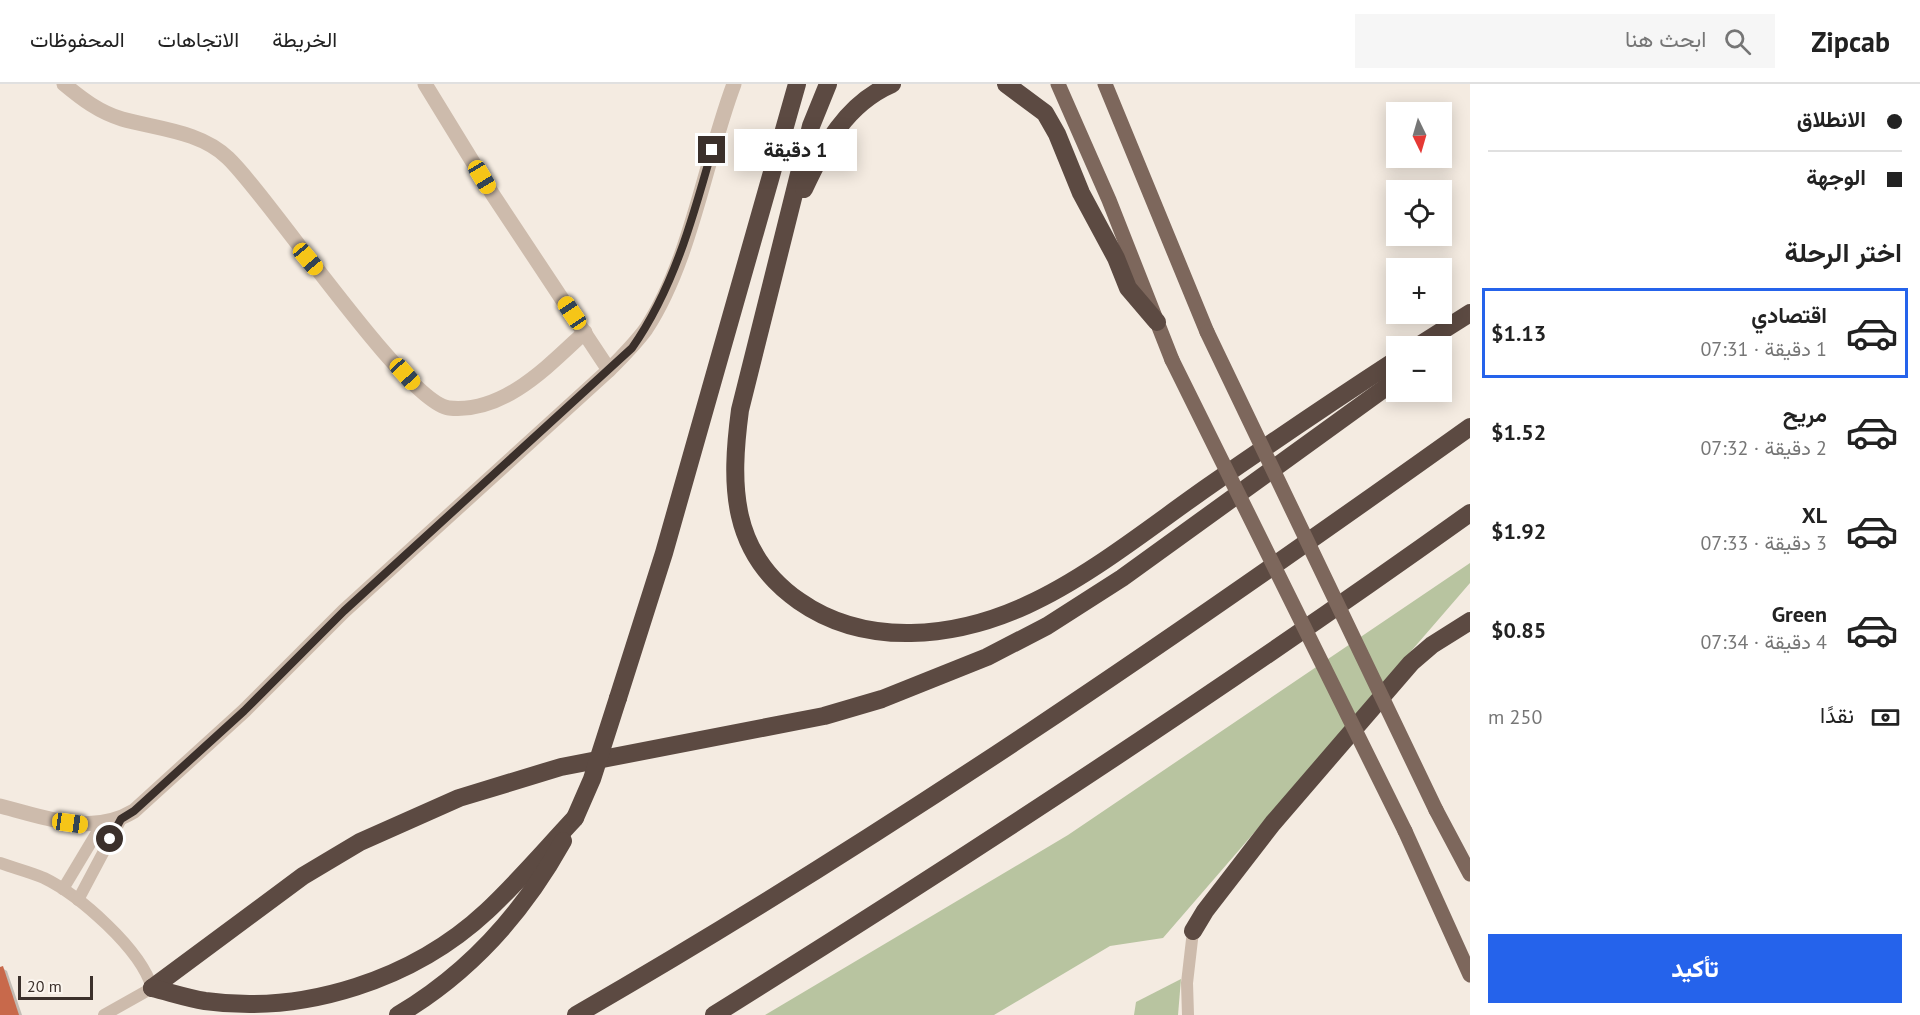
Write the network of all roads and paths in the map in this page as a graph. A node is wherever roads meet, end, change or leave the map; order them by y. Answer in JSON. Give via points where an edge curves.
{"nodes":[{"id":1,"x":64,"y":84,"type":"edge"},
{"id":2,"x":425,"y":84,"type":"edge"},
{"id":3,"x":734,"y":84,"type":"edge"},
{"id":4,"x":797,"y":84,"type":"edge"},
{"id":5,"x":828,"y":84,"type":"edge"},
{"id":6,"x":892,"y":84,"type":"edge"},
{"id":7,"x":1006,"y":84,"type":"edge"},
{"id":8,"x":1058,"y":84,"type":"edge"},
{"id":9,"x":1105,"y":84,"type":"edge"},
{"id":10,"x":789,"y":220,"type":"junction"},
{"id":11,"x":1470,"y":313,"type":"edge"},
{"id":12,"x":1470,"y":320,"type":"edge"},
{"id":13,"x":1156,"y":322,"type":"junction"},
{"id":14,"x":585,"y":332,"type":"junction"},
{"id":15,"x":1434,"y":336,"type":"edge"},
{"id":16,"x":1450,"y":336,"type":"edge"},
{"id":17,"x":1386,"y":366,"type":"edge"},
{"id":18,"x":609,"y":370,"type":"junction"},
{"id":19,"x":1386,"y":387,"type":"edge"},
{"id":20,"x":1470,"y":427,"type":"edge"},
{"id":21,"x":1470,"y":513,"type":"edge"},
{"id":22,"x":1470,"y":621,"type":"edge"},
{"id":23,"x":0,"y":806,"type":"edge"},
{"id":24,"x":575,"y":818,"type":"junction"},
{"id":25,"x":121,"y":819,"type":"junction"},
{"id":26,"x":102,"y":824,"type":"junction"},
{"id":27,"x":0,"y":863,"type":"edge"},
{"id":28,"x":1470,"y":874,"type":"edge"},
{"id":29,"x":63,"y":889,"type":"junction"},
{"id":30,"x":78,"y":900,"type":"junction"},
{"id":31,"x":1193,"y":931,"type":"joint"},
{"id":32,"x":1470,"y":975,"type":"edge"},
{"id":33,"x":152,"y":988,"type":"junction"},
{"id":34,"x":104,"y":1015,"type":"edge"},
{"id":35,"x":398,"y":1015,"type":"edge"},
{"id":36,"x":576,"y":1015,"type":"edge"},
{"id":37,"x":714,"y":1015,"type":"edge"},
{"id":38,"x":1188,"y":1015,"type":"edge"}],
"edges":[{"from":1,"to":14,"type":"street","via":[[90,106],[196,139],[226,156],[252,183],[308,259],[378,343],[424,395],[441,406],[475,405],[517,390]]},
{"from":2,"to":14,"type":"street","via":[[493,195]]},
{"from":3,"to":18,"type":"street","via":[[665,292],[632,348]]},
{"from":4,"to":24,"type":"highway","bridge":true,"via":[[664,554],[592,779]]},
{"from":5,"to":10,"type":"highway","via":[[811,126]]},
{"from":6,"to":10,"type":"highway","via":[[853,110],[832,133]]},
{"from":7,"to":13,"type":"highway","via":[[1045,113],[1128,288]]},
{"from":8,"to":13,"type":"main road"},
{"from":9,"to":28,"type":"main road","bridge":true,"via":[[1207,332]]},
{"from":10,"to":17,"type":"highway","via":[[740,410],[733,458],[734,491],[753,549],[769,573],[787,592],[840,624],[880,632],[928,634],[1027,605],[1090,568]]},
{"from":11,"to":15,"type":"highway"},
{"from":12,"to":16,"type":"highway"},
{"from":13,"to":32,"type":"main road","bridge":true,"via":[[1405,831]]},
{"from":14,"to":18,"type":"street"},
{"from":18,"to":25,"type":"street","via":[[344,611],[191,760]]},
{"from":19,"to":33,"type":"highway","via":[[1122,578],[1047,626],[987,657],[892,696],[824,716],[561,767],[459,798],[360,842],[303,876]]},
{"from":20,"to":36,"type":"highway","via":[[1088,694]]},
{"from":21,"to":37,"type":"highway","via":[[1121,754]]},
{"from":22,"to":31,"type":"highway","via":[[1412,663],[1273,823],[1204,911]]},
{"from":23,"to":26,"type":"street","via":[[70,823]]},
{"from":24,"to":33,"type":"highway","via":[[486,912],[413,964],[372,983],[281,1002],[206,1001]]},
{"from":24,"to":35,"type":"highway","via":[[528,898],[500,933],[463,968]]},
{"from":25,"to":26,"type":"street"},
{"from":25,"to":30,"type":"lane"},
{"from":26,"to":29,"type":"lane"},
{"from":27,"to":29,"type":"lane"},
{"from":29,"to":30,"type":"lane"},
{"from":30,"to":33,"type":"lane","via":[[137,961]]},
{"from":31,"to":38,"type":"lane","via":[[1186,982]]},
{"from":33,"to":34,"type":"lane"}]}
